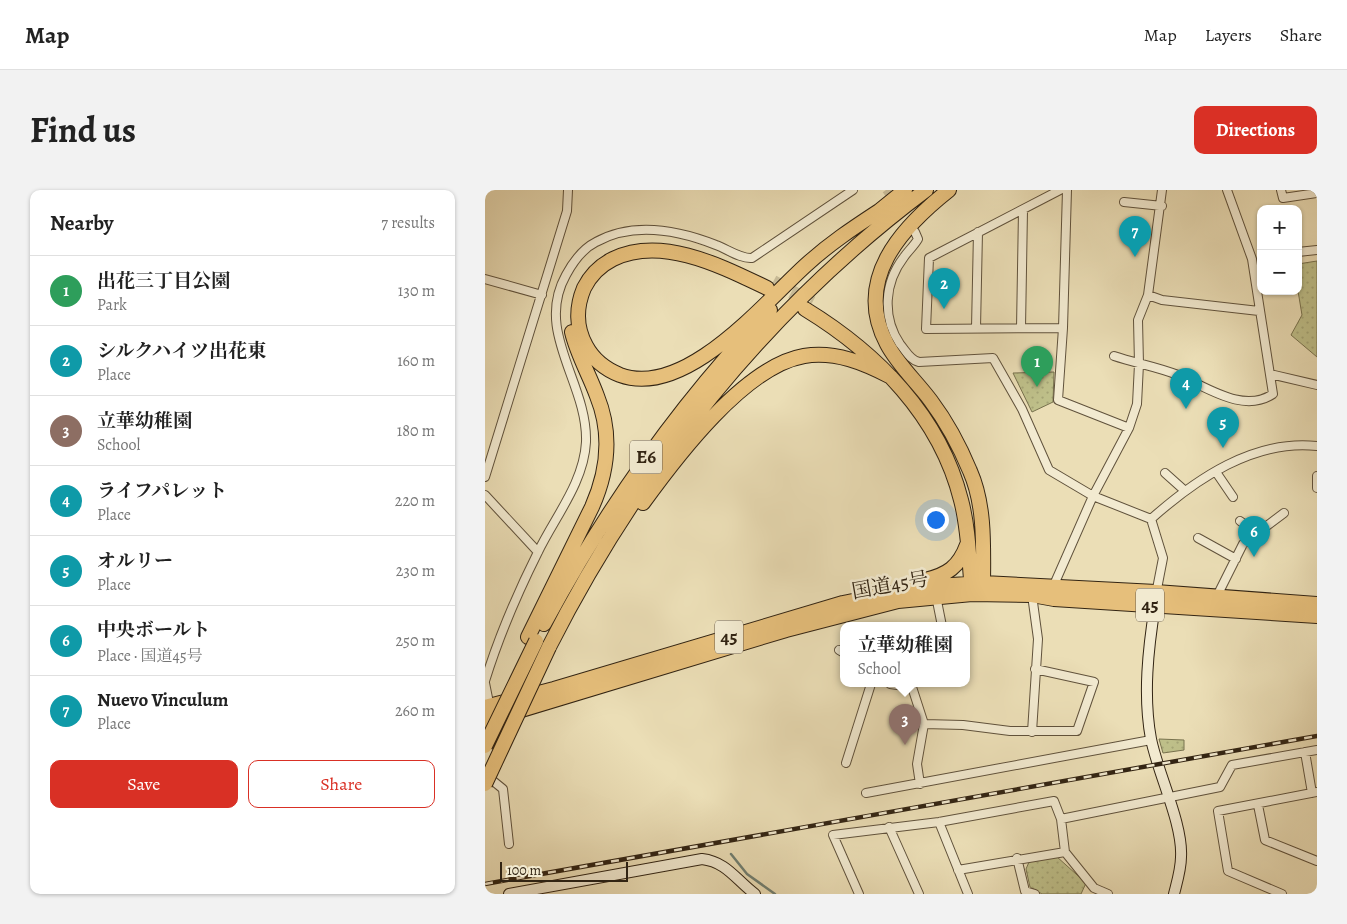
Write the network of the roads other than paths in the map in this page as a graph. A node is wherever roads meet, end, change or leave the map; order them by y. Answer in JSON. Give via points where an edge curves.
{"nodes":[{"id":1,"x":568,"y":190,"type":"edge"},
{"id":2,"x":853,"y":190,"type":"edge"},
{"id":3,"x":905,"y":190,"type":"edge"},
{"id":4,"x":926,"y":190,"type":"edge"},
{"id":5,"x":949,"y":190,"type":"edge"},
{"id":6,"x":1059,"y":190,"type":"edge"},
{"id":7,"x":1067,"y":190,"type":"edge"},
{"id":8,"x":1162,"y":190,"type":"edge"},
{"id":9,"x":1227,"y":190,"type":"edge"},
{"id":10,"x":1281,"y":190,"type":"edge"},
{"id":11,"x":1317,"y":193,"type":"edge"},
{"id":12,"x":1124,"y":202,"type":"dead end"},
{"id":13,"x":1162,"y":206,"type":"junction"},
{"id":14,"x":1023,"y":210,"type":"junction"},
{"id":15,"x":879,"y":211,"type":"junction"},
{"id":16,"x":915,"y":232,"type":"dead end"},
{"id":17,"x":977,"y":232,"type":"junction"},
{"id":18,"x":1317,"y":250,"type":"edge"},
{"id":19,"x":1302,"y":252,"type":"edge"},
{"id":20,"x":1257,"y":258,"type":"edge"},
{"id":21,"x":485,"y":279,"type":"edge"},
{"id":22,"x":542,"y":295,"type":"junction"},
{"id":23,"x":1148,"y":295,"type":"junction"},
{"id":24,"x":1258,"y":295,"type":"edge"},
{"id":25,"x":805,"y":304,"type":"junction"},
{"id":26,"x":1259,"y":311,"type":"junction"},
{"id":27,"x":976,"y":328,"type":"junction"},
{"id":28,"x":1021,"y":328,"type":"junction"},
{"id":29,"x":1063,"y":328,"type":"junction"},
{"id":30,"x":1114,"y":356,"type":"dead end"},
{"id":31,"x":1139,"y":364,"type":"junction"},
{"id":32,"x":1271,"y":374,"type":"junction"},
{"id":33,"x":891,"y":377,"type":"junction"},
{"id":34,"x":912,"y":378,"type":"junction"},
{"id":35,"x":1317,"y":385,"type":"edge"},
{"id":36,"x":1129,"y":428,"type":"junction"},
{"id":37,"x":1317,"y":446,"type":"edge"},
{"id":38,"x":1216,"y":472,"type":"junction"},
{"id":39,"x":1165,"y":473,"type":"dead end"},
{"id":40,"x":1317,"y":476,"type":"edge"},
{"id":41,"x":485,"y":477,"type":"edge"},
{"id":42,"x":1317,"y":488,"type":"edge"},
{"id":43,"x":1184,"y":490,"type":"junction"},
{"id":44,"x":485,"y":495,"type":"edge"},
{"id":45,"x":1093,"y":496,"type":"junction"},
{"id":46,"x":1233,"y":497,"type":"dead end"},
{"id":47,"x":1284,"y":513,"type":"dead end"},
{"id":48,"x":1151,"y":519,"type":"junction"},
{"id":49,"x":1240,"y":521,"type":"dead end"},
{"id":50,"x":1257,"y":533,"type":"junction"},
{"id":51,"x":1197,"y":538,"type":"dead end"},
{"id":52,"x":968,"y":542,"type":"junction"},
{"id":53,"x":538,"y":552,"type":"junction"},
{"id":54,"x":1236,"y":559,"type":"junction"},
{"id":55,"x":1053,"y":587,"type":"junction"},
{"id":56,"x":977,"y":588,"type":"junction"},
{"id":57,"x":889,"y":593,"type":"junction"},
{"id":58,"x":1032,"y":595,"type":"junction"},
{"id":59,"x":936,"y":596,"type":"junction"},
{"id":60,"x":1217,"y":596,"type":"junction"},
{"id":61,"x":1155,"y":599,"type":"junction"},
{"id":62,"x":1317,"y":604,"type":"edge"},
{"id":63,"x":1317,"y":616,"type":"edge"},
{"id":64,"x":941,"y":622,"type":"edge"},
{"id":65,"x":532,"y":639,"type":"junction"},
{"id":66,"x":551,"y":644,"type":"junction"},
{"id":67,"x":1035,"y":669,"type":"junction"},
{"id":68,"x":485,"y":682,"type":"edge"},
{"id":69,"x":870,"y":687,"type":"edge"},
{"id":70,"x":908,"y":687,"type":"edge"},
{"id":71,"x":488,"y":713,"type":"edge"},
{"id":72,"x":925,"y":724,"type":"junction"},
{"id":73,"x":1032,"y":732,"type":"junction"},
{"id":74,"x":1151,"y":740,"type":"junction"},
{"id":75,"x":485,"y":746,"type":"edge"},
{"id":76,"x":1317,"y":750,"type":"edge"},
{"id":77,"x":1305,"y":752,"type":"junction"},
{"id":78,"x":847,"y":763,"type":"dead end"},
{"id":79,"x":485,"y":775,"type":"edge"},
{"id":80,"x":485,"y":784,"type":"edge"},
{"id":81,"x":920,"y":784,"type":"junction"},
{"id":82,"x":865,"y":793,"type":"dead end"},
{"id":83,"x":1315,"y":793,"type":"edge"},
{"id":84,"x":1167,"y":796,"type":"junction"},
{"id":85,"x":1258,"y":805,"type":"junction"},
{"id":86,"x":1061,"y":819,"type":"junction"},
{"id":87,"x":939,"y":822,"type":"junction"},
{"id":88,"x":889,"y":827,"type":"junction"},
{"id":89,"x":509,"y":844,"type":"dead end"},
{"id":90,"x":1065,"y":852,"type":"junction"},
{"id":91,"x":1017,"y":858,"type":"junction"},
{"id":92,"x":1317,"y":861,"type":"edge"},
{"id":93,"x":958,"y":870,"type":"junction"},
{"id":94,"x":1091,"y":891,"type":"edge"},
{"id":95,"x":509,"y":894,"type":"edge"},
{"id":96,"x":755,"y":894,"type":"edge"},
{"id":97,"x":859,"y":894,"type":"edge"},
{"id":98,"x":919,"y":894,"type":"edge"},
{"id":99,"x":968,"y":894,"type":"edge"},
{"id":100,"x":1035,"y":894,"type":"edge"},
{"id":101,"x":1108,"y":894,"type":"edge"},
{"id":102,"x":1174,"y":894,"type":"edge"},
{"id":103,"x":1282,"y":894,"type":"edge"}],
"edges":[{"from":1,"to":22,"type":"street","via":[[567,211]]},
{"from":2,"to":53,"type":"street","via":[[751,258],[681,233],[644,229],[630,230],[596,242],[577,258],[557,294],[555,323],[558,342],[583,409],[585,447],[580,471]]},
{"from":3,"to":15,"type":"highway","number":"E6"},
{"from":4,"to":25,"type":"highway","number":"E6","via":[[848,254]]},
{"from":5,"to":34,"type":"highway","via":[[919,216],[892,248],[875,289],[874,303],[882,333]]},
{"from":6,"to":14,"type":"street"},
{"from":7,"to":29,"type":"street"},
{"from":8,"to":13,"type":"street"},
{"from":9,"to":20,"type":"street"},
{"from":10,"to":11,"type":"street","via":[[1283,198]]},
{"from":12,"to":13,"type":"street"},
{"from":13,"to":23,"type":"street"},
{"from":14,"to":17,"type":"street"},
{"from":14,"to":28,"type":"street"},
{"from":15,"to":65,"type":"highway","number":"E6","via":[[786,294],[664,432],[611,509]]},
{"from":15,"to":65,"type":"highway","via":[[832,242],[715,347],[685,367],[647,379],[612,372],[592,355],[581,334],[578,310],[586,285],[608,262],[631,252],[663,251],[689,256],[770,285],[717,257],[658,242],[625,245],[603,255],[585,270],[573,292],[569,318],[576,347],[603,412],[607,443],[605,466],[592,507]]},
{"from":16,"to":45,"type":"street","via":[[918,239],[897,268],[887,303],[891,329],[897,338],[915,362],[993,358],[1022,409],[1049,470]]},
{"from":17,"to":27,"type":"street"},
{"from":17,"to":27,"type":"street","via":[[929,258],[926,329]]},
{"from":18,"to":19,"type":"street"},
{"from":21,"to":22,"type":"street"},
{"from":22,"to":41,"type":"street"},
{"from":23,"to":26,"type":"street","via":[[1162,300]]},
{"from":23,"to":31,"type":"street","via":[[1138,320]]},
{"from":24,"to":26,"type":"street"},
{"from":25,"to":33,"type":"highway","via":[[856,344]]},
{"from":25,"to":34,"type":"highway","via":[[851,330]]},
{"from":25,"to":66,"type":"highway","number":"E6","via":[[710,397],[643,487],[585,580]]},
{"from":26,"to":32,"type":"street"},
{"from":27,"to":28,"type":"street"},
{"from":28,"to":29,"type":"street"},
{"from":29,"to":36,"type":"street","via":[[1058,400]]},
{"from":30,"to":31,"type":"street"},
{"from":31,"to":32,"type":"street","via":[[1178,375],[1215,394],[1255,402],[1273,394]]},
{"from":31,"to":36,"type":"street","via":[[1137,404]]},
{"from":32,"to":35,"type":"street"},
{"from":33,"to":52,"type":"highway","via":[[909,397],[941,446],[956,480]]},
{"from":33,"to":66,"type":"highway","via":[[849,358],[818,355],[777,364],[752,380],[705,426],[653,489]]},
{"from":34,"to":56,"type":"highway","via":[[932,402],[970,471],[979,498]]},
{"from":36,"to":45,"type":"street"},
{"from":37,"to":38,"type":"street","via":[[1296,444],[1280,447],[1241,458]]},
{"from":38,"to":43,"type":"street"},
{"from":38,"to":46,"type":"street"},
{"from":39,"to":43,"type":"street"},
{"from":40,"to":42,"type":"street"},
{"from":43,"to":48,"type":"street"},
{"from":44,"to":53,"type":"street"},
{"from":45,"to":48,"type":"street"},
{"from":45,"to":55,"type":"street"},
{"from":47,"to":50,"type":"street"},
{"from":48,"to":61,"type":"street","via":[[1163,558]]},
{"from":49,"to":50,"type":"street"},
{"from":50,"to":54,"type":"street","via":[[1243,544]]},
{"from":51,"to":54,"type":"street"},
{"from":52,"to":56,"type":"highway"},
{"from":52,"to":57,"type":"highway","via":[[960,562],[952,570]]},
{"from":53,"to":68,"type":"street","via":[[500,634]]},
{"from":54,"to":60,"type":"street"},
{"from":55,"to":56,"type":"highway","name":"国道45号","number":"45"},
{"from":55,"to":61,"type":"highway","name":"国道45号","number":"45"},
{"from":56,"to":57,"type":"highway","name":"国道45号","number":"45","via":[[921,587]]},
{"from":56,"to":58,"type":"highway","name":"国道45号","number":"45"},
{"from":56,"to":59,"type":"highway","name":"国道45号","number":"45"},
{"from":57,"to":71,"type":"highway","name":"国道45号","number":"45","via":[[843,603]]},
{"from":58,"to":61,"type":"highway","name":"国道45号","number":"45","via":[[1054,599]]},
{"from":58,"to":67,"type":"street","via":[[1038,638]]},
{"from":59,"to":64,"type":"street"},
{"from":59,"to":71,"type":"highway","name":"国道45号","number":"45","via":[[848,612]]},
{"from":60,"to":61,"type":"highway","name":"国道45号","number":"45"},
{"from":60,"to":62,"type":"highway","name":"国道45号","number":"45"},
{"from":61,"to":63,"type":"highway","name":"国道45号","number":"45"},
{"from":61,"to":74,"type":"street","via":[[1147,685]]},
{"from":65,"to":75,"type":"highway","bridge":true,"via":[[505,690]]},
{"from":66,"to":80,"type":"highway","number":"E6","bridge":true},
{"from":67,"to":73,"type":"street"},
{"from":67,"to":73,"type":"street","via":[[1094,682],[1077,731]]},
{"from":68,"to":71,"type":"street"},
{"from":69,"to":78,"type":"street"},
{"from":70,"to":72,"type":"street","via":[[912,688]]},
{"from":72,"to":73,"type":"street"},
{"from":72,"to":81,"type":"street","via":[[917,764]]},
{"from":74,"to":81,"type":"street"},
{"from":74,"to":84,"type":"street"},
{"from":76,"to":77,"type":"street"},
{"from":77,"to":83,"type":"street"},
{"from":77,"to":84,"type":"street","via":[[1232,765],[1220,787]]},
{"from":79,"to":89,"type":"street","via":[[503,789]]},
{"from":81,"to":82,"type":"street"},
{"from":83,"to":85,"type":"street"},
{"from":84,"to":86,"type":"street"},
{"from":84,"to":102,"type":"street","via":[[1181,855]]},
{"from":85,"to":92,"type":"street","via":[[1265,840]]},
{"from":85,"to":103,"type":"street","via":[[1218,811],[1229,871]]},
{"from":86,"to":87,"type":"street","via":[[1054,801]]},
{"from":86,"to":90,"type":"street"},
{"from":87,"to":88,"type":"street"},
{"from":87,"to":93,"type":"street"},
{"from":88,"to":97,"type":"street","via":[[833,836]]},
{"from":88,"to":98,"type":"street"},
{"from":90,"to":91,"type":"street"},
{"from":90,"to":94,"type":"street"},
{"from":91,"to":93,"type":"street"},
{"from":91,"to":100,"type":"street","via":[[1025,891]]},
{"from":93,"to":99,"type":"street"},
{"from":94,"to":101,"type":"street"},
{"from":95,"to":96,"type":"street","via":[[702,859],[723,865]]}]}
